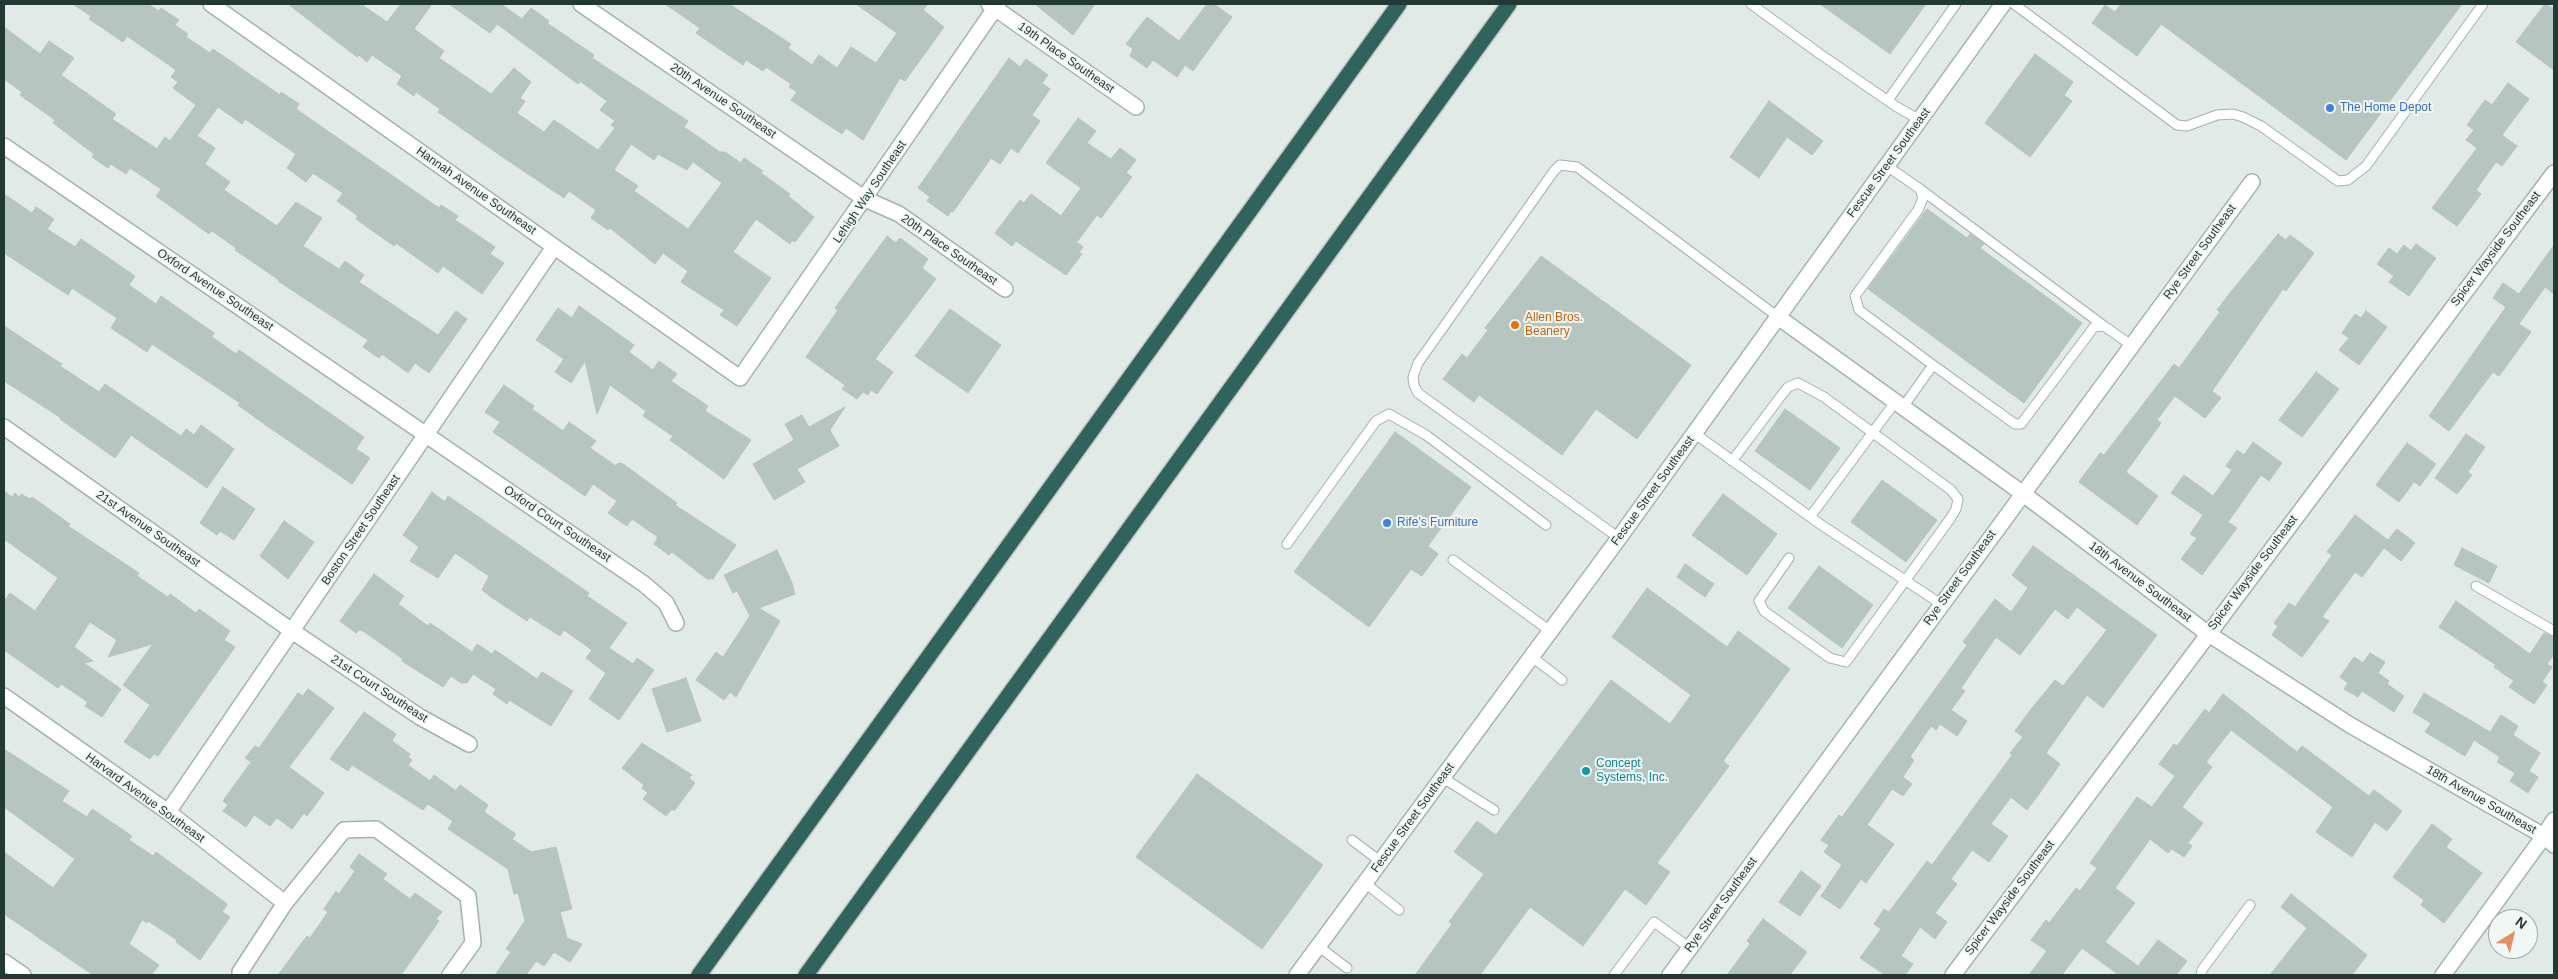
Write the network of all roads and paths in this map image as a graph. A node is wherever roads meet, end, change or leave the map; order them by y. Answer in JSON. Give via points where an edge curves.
{"nodes":[{"id":1,"x":211,"y":4,"type":"edge"},
{"id":2,"x":581,"y":4,"type":"edge"},
{"id":3,"x":1399,"y":4,"type":"edge"},
{"id":4,"x":1509,"y":4,"type":"edge"},
{"id":5,"x":1751,"y":4,"type":"edge"},
{"id":6,"x":1956,"y":4,"type":"edge"},
{"id":7,"x":2003,"y":4,"type":"edge"},
{"id":8,"x":2014,"y":4,"type":"edge"},
{"id":9,"x":2483,"y":4,"type":"edge"},
{"id":10,"x":994,"y":5,"type":"edge"},
{"id":11,"x":1888,"y":100,"type":"junction"},
{"id":12,"x":1136,"y":107,"type":"dead end"},
{"id":13,"x":1920,"y":120,"type":"junction"},
{"id":14,"x":4,"y":146,"type":"edge"},
{"id":15,"x":1887,"y":166,"type":"junction"},
{"id":16,"x":2554,"y":173,"type":"edge"},
{"id":17,"x":2252,"y":182,"type":"dead end"},
{"id":18,"x":1920,"y":189,"type":"junction"},
{"id":19,"x":865,"y":199,"type":"junction"},
{"id":20,"x":554,"y":246,"type":"junction"},
{"id":21,"x":1005,"y":289,"type":"dead end"},
{"id":22,"x":1778,"y":317,"type":"junction"},
{"id":23,"x":2104,"y":326,"type":"junction"},
{"id":24,"x":2131,"y":345,"type":"junction"},
{"id":25,"x":1934,"y":365,"type":"junction"},
{"id":26,"x":740,"y":378,"type":"joint"},
{"id":27,"x":1900,"y":404,"type":"junction"},
{"id":28,"x":4,"y":427,"type":"edge"},
{"id":29,"x":1872,"y":433,"type":"junction"},
{"id":30,"x":1694,"y":434,"type":"junction"},
{"id":31,"x":426,"y":435,"type":"junction"},
{"id":32,"x":1732,"y":461,"type":"junction"},
{"id":33,"x":2022,"y":493,"type":"junction"},
{"id":34,"x":1810,"y":517,"type":"junction"},
{"id":35,"x":1546,"y":525,"type":"dead end"},
{"id":36,"x":1619,"y":538,"type":"junction"},
{"id":37,"x":1287,"y":544,"type":"dead end"},
{"id":38,"x":1789,"y":558,"type":"dead end"},
{"id":39,"x":1453,"y":560,"type":"dead end"},
{"id":40,"x":1906,"y":581,"type":"junction"},
{"id":41,"x":2476,"y":586,"type":"dead end"},
{"id":42,"x":1942,"y":604,"type":"junction"},
{"id":43,"x":676,"y":624,"type":"dead end"},
{"id":44,"x":292,"y":631,"type":"junction"},
{"id":45,"x":1550,"y":631,"type":"junction"},
{"id":46,"x":2554,"y":631,"type":"edge"},
{"id":47,"x":2207,"y":633,"type":"junction"},
{"id":48,"x":1532,"y":657,"type":"junction"},
{"id":49,"x":1562,"y":680,"type":"dead end"},
{"id":50,"x":4,"y":696,"type":"edge"},
{"id":51,"x":468,"y":744,"type":"dead end"},
{"id":52,"x":1443,"y":778,"type":"junction"},
{"id":53,"x":1494,"y":810,"type":"dead end"},
{"id":54,"x":168,"y":812,"type":"junction"},
{"id":55,"x":2554,"y":820,"type":"edge"},
{"id":56,"x":1352,"y":840,"type":"dead end"},
{"id":57,"x":2549,"y":841,"type":"edge"},
{"id":58,"x":1381,"y":862,"type":"junction"},
{"id":59,"x":1365,"y":883,"type":"junction"},
{"id":60,"x":285,"y":903,"type":"junction"},
{"id":61,"x":2250,"y":905,"type":"dead end"},
{"id":62,"x":1399,"y":910,"type":"dead end"},
{"id":63,"x":1318,"y":946,"type":"junction"},
{"id":64,"x":1690,"y":948,"type":"junction"},
{"id":65,"x":4,"y":962,"type":"edge"},
{"id":66,"x":1347,"y":968,"type":"dead end"},
{"id":67,"x":23,"y":975,"type":"edge"},
{"id":68,"x":241,"y":975,"type":"edge"},
{"id":69,"x":450,"y":975,"type":"edge"},
{"id":70,"x":699,"y":975,"type":"edge"},
{"id":71,"x":806,"y":975,"type":"edge"},
{"id":72,"x":1297,"y":975,"type":"edge"},
{"id":73,"x":1614,"y":975,"type":"edge"},
{"id":74,"x":1670,"y":975,"type":"edge"},
{"id":75,"x":1952,"y":975,"type":"edge"},
{"id":76,"x":2201,"y":975,"type":"edge"},
{"id":77,"x":2444,"y":975,"type":"edge"}],
"edges":[{"from":1,"to":20,"type":"street","name":"Hannah Avenue Southeast"},
{"from":2,"to":19,"type":"street","name":"20th Avenue Southeast"},
{"from":3,"to":70,"type":"highway"},
{"from":4,"to":71,"type":"highway"},
{"from":5,"to":11,"type":"lane"},
{"from":6,"to":11,"type":"lane"},
{"from":7,"to":13,"type":"street","name":"Fescue Street Southeast"},
{"from":8,"to":9,"type":"lane","via":[[2177,125],[2187,126],[2217,115],[2243,117],[2261,126],[2338,181],[2348,180],[2366,166]]},
{"from":10,"to":12,"type":"street","name":"19th Place Southeast"},
{"from":10,"to":19,"type":"street","name":"Lehigh Way Southeast"},
{"from":11,"to":13,"type":"lane"},
{"from":13,"to":15,"type":"street","name":"Fescue Street Southeast"},
{"from":14,"to":31,"type":"street","name":"Oxford Avenue Southeast"},
{"from":15,"to":18,"type":"lane"},
{"from":15,"to":22,"type":"street","name":"Fescue Street Southeast"},
{"from":16,"to":47,"type":"street","name":"Spicer Wayside Southeast"},
{"from":17,"to":24,"type":"street","name":"Rye Street Southeast"},
{"from":18,"to":23,"type":"lane"},
{"from":18,"to":25,"type":"lane","via":[[1923,198],[1918,210],[1855,296],[1859,310]]},
{"from":19,"to":21,"type":"street","name":"20th Place Southeast","via":[[899,214]]},
{"from":19,"to":26,"type":"street","name":"Lehigh Way Southeast"},
{"from":20,"to":26,"type":"street","name":"Hannah Avenue Southeast"},
{"from":20,"to":31,"type":"street","name":"Boston Street Southeast"},
{"from":22,"to":27,"type":"street","name":"18th Avenue Southeast"},
{"from":22,"to":30,"type":"street","name":"Fescue Street Southeast"},
{"from":22,"to":36,"type":"lane","via":[[1577,167],[1560,165],[1554,171],[1418,363],[1414,385],[1418,393]]},
{"from":23,"to":24,"type":"lane"},
{"from":23,"to":25,"type":"lane","via":[[2094,328],[2022,424],[2015,424]]},
{"from":24,"to":33,"type":"street","name":"Rye Street Southeast"},
{"from":25,"to":27,"type":"lane"},
{"from":27,"to":29,"type":"lane"},
{"from":27,"to":33,"type":"street","name":"18th Avenue Southeast"},
{"from":28,"to":44,"type":"street","name":"21st Avenue Southeast"},
{"from":29,"to":32,"type":"lane","via":[[1810,388],[1798,383],[1788,387],[1780,396]]},
{"from":29,"to":34,"type":"lane"},
{"from":29,"to":40,"type":"lane","via":[[1951,490],[1958,499],[1950,519]]},
{"from":30,"to":32,"type":"lane"},
{"from":30,"to":36,"type":"street","name":"Fescue Street Southeast"},
{"from":31,"to":43,"type":"street","name":"Oxford Court Southeast","via":[[644,584],[666,603]]},
{"from":31,"to":44,"type":"street","name":"Boston Street Southeast"},
{"from":32,"to":34,"type":"lane"},
{"from":33,"to":42,"type":"street","name":"Rye Street Southeast"},
{"from":33,"to":47,"type":"street","name":"18th Avenue Southeast"},
{"from":34,"to":40,"type":"lane"},
{"from":35,"to":37,"type":"lane","via":[[1426,435],[1389,414],[1376,421]]},
{"from":36,"to":45,"type":"street","name":"Fescue Street Southeast"},
{"from":38,"to":40,"type":"lane","via":[[1759,601],[1764,611],[1830,658],[1846,662]]},
{"from":39,"to":45,"type":"lane"},
{"from":40,"to":42,"type":"lane"},
{"from":41,"to":46,"type":"lane"},
{"from":42,"to":64,"type":"street","name":"Rye Street Southeast"},
{"from":44,"to":51,"type":"street","name":"21st Court Southeast","via":[[420,718]]},
{"from":44,"to":54,"type":"street","name":"Boston Street Southeast"},
{"from":45,"to":48,"type":"street","name":"Fescue Street Southeast"},
{"from":47,"to":57,"type":"street","name":"18th Avenue Southeast","via":[[2350,725]]},
{"from":47,"to":75,"type":"street","name":"Spicer Wayside Southeast"},
{"from":48,"to":49,"type":"lane"},
{"from":48,"to":52,"type":"street","name":"Fescue Street Southeast"},
{"from":50,"to":54,"type":"street","name":"Harvard Avenue Southeast"},
{"from":52,"to":53,"type":"lane"},
{"from":52,"to":58,"type":"street","name":"Fescue Street Southeast"},
{"from":54,"to":60,"type":"street","name":"Harvard Avenue Southeast"},
{"from":55,"to":57,"type":"street"},
{"from":56,"to":58,"type":"lane"},
{"from":57,"to":77,"type":"street"},
{"from":58,"to":59,"type":"street","name":"Fescue Street Southeast"},
{"from":59,"to":62,"type":"lane"},
{"from":59,"to":63,"type":"street","name":"Fescue Street Southeast"},
{"from":60,"to":68,"type":"street"},
{"from":60,"to":69,"type":"street","via":[[344,830],[376,829],[468,896],[473,943]]},
{"from":61,"to":76,"type":"lane"},
{"from":63,"to":66,"type":"lane"},
{"from":63,"to":72,"type":"street","name":"Fescue Street Southeast"},
{"from":64,"to":73,"type":"lane","via":[[1654,922]]},
{"from":64,"to":74,"type":"street","name":"Rye Street Southeast"},
{"from":65,"to":67,"type":"street"}]}
